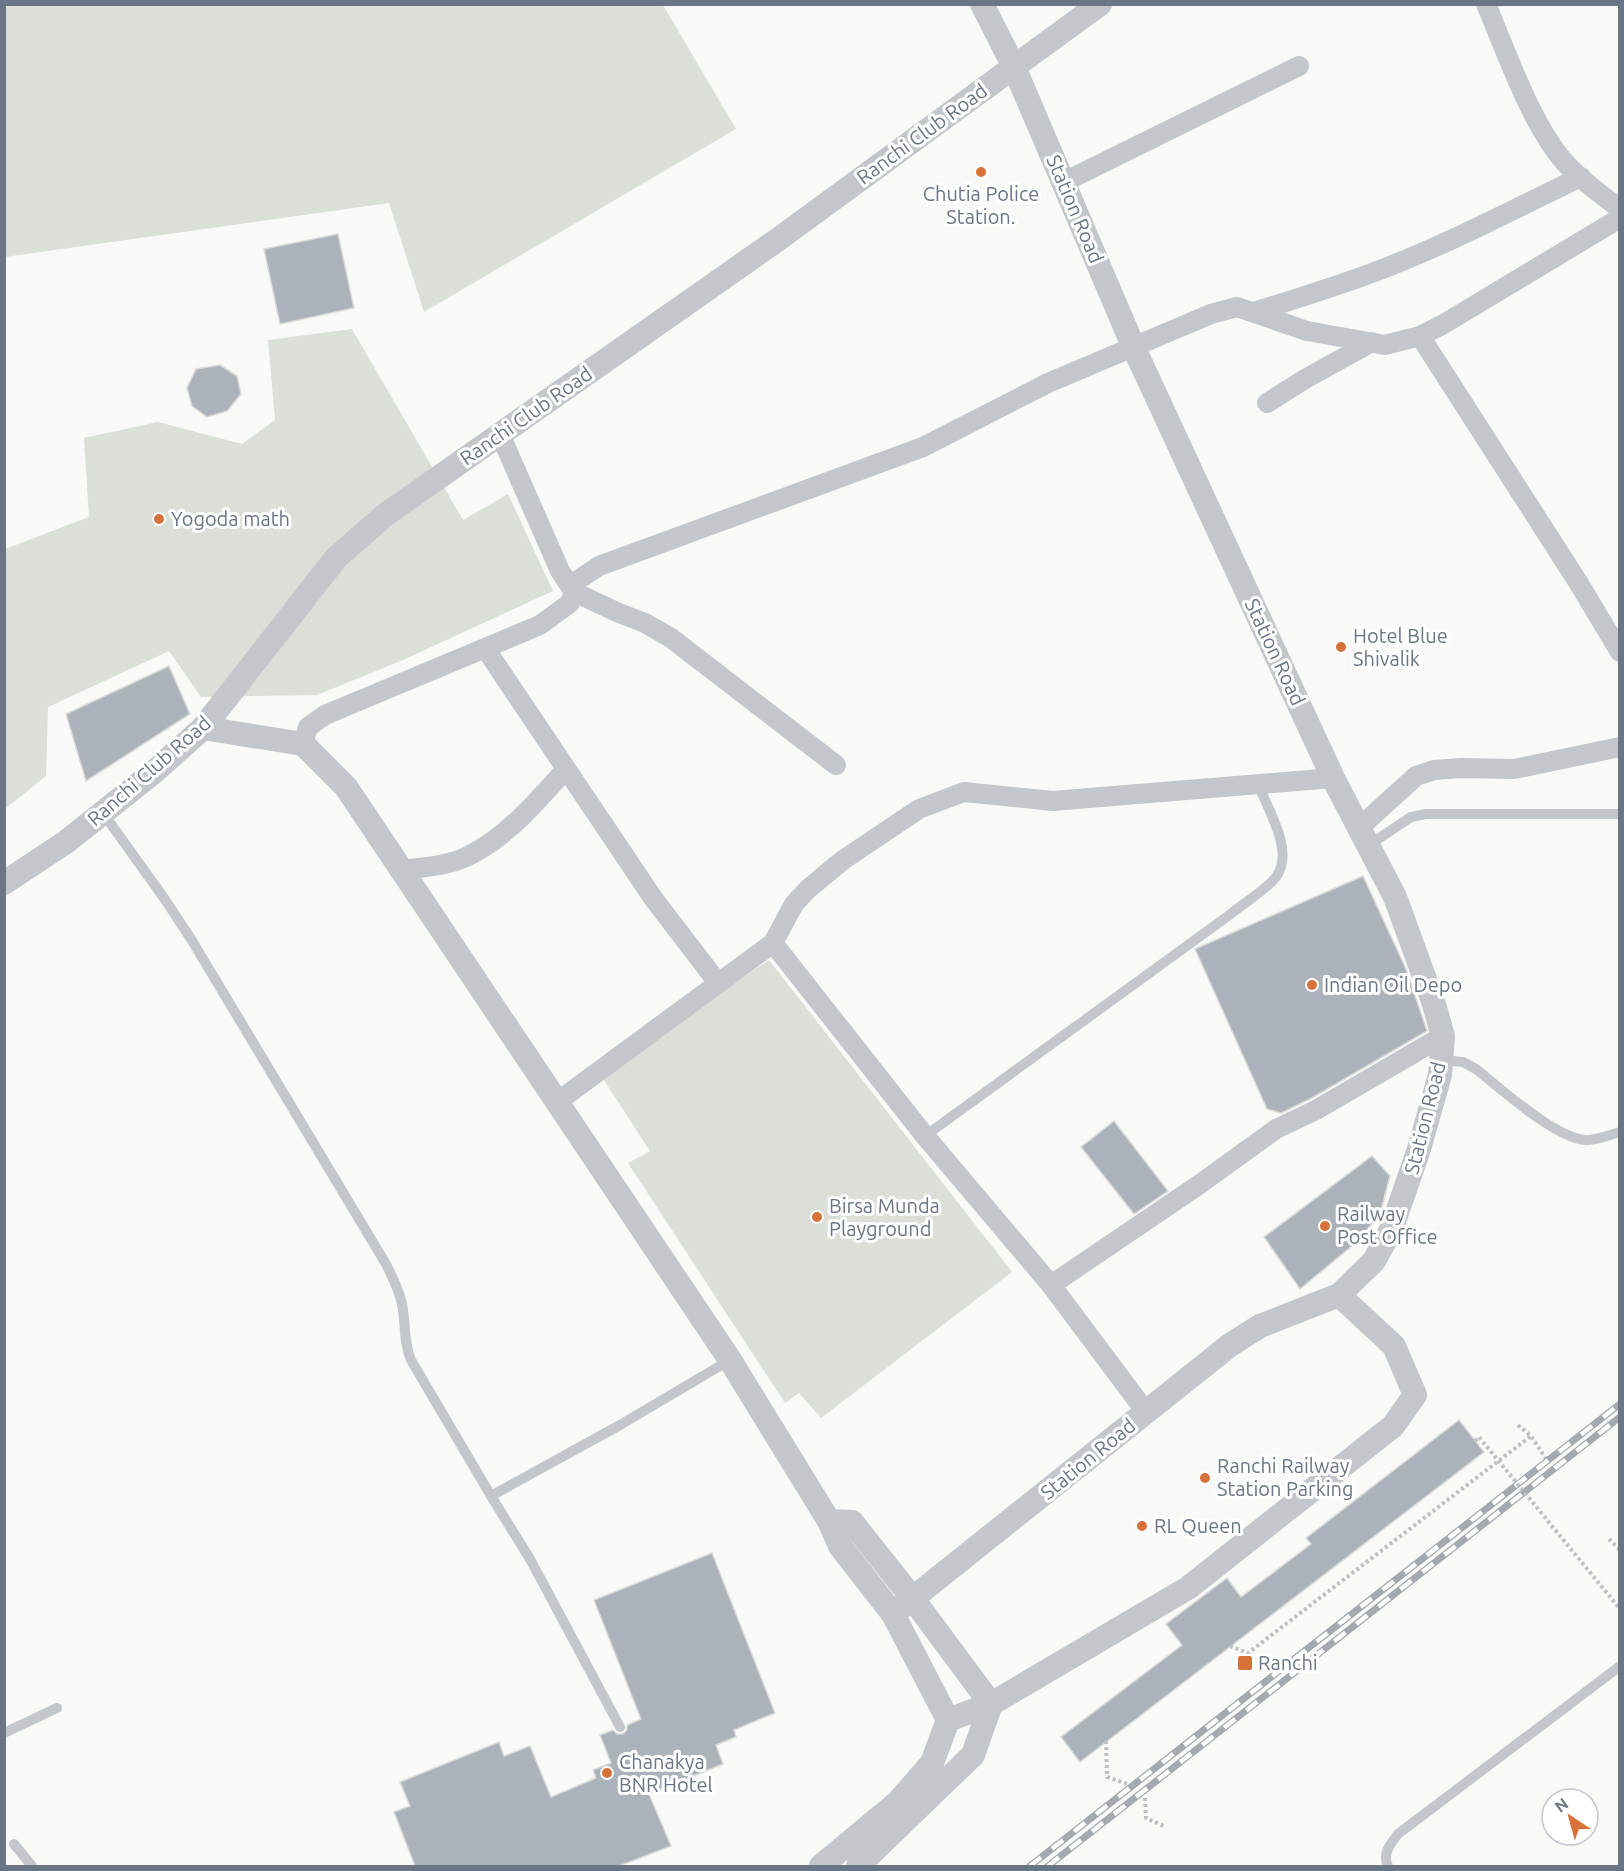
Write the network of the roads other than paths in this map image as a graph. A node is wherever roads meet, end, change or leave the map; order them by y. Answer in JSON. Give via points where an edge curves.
{"nodes":[{"id":1,"x":982,"y":4,"type":"edge"},
{"id":2,"x":1100,"y":4,"type":"edge"},
{"id":3,"x":1486,"y":4,"type":"edge"},
{"id":4,"x":1299,"y":66,"type":"dead end"},
{"id":5,"x":1014,"y":67,"type":"junction"},
{"id":6,"x":1581,"y":177,"type":"junction"},
{"id":7,"x":1064,"y":182,"type":"junction"},
{"id":8,"x":1620,"y":209,"type":"edge"},
{"id":9,"x":1620,"y":218,"type":"edge"},
{"id":10,"x":1254,"y":312,"type":"junction"},
{"id":11,"x":1420,"y":336,"type":"junction"},
{"id":12,"x":1372,"y":342,"type":"junction"},
{"id":13,"x":1134,"y":348,"type":"junction"},
{"id":14,"x":1267,"y":403,"type":"dead end"},
{"id":15,"x":500,"y":435,"type":"junction"},
{"id":16,"x":574,"y":592,"type":"junction"},
{"id":17,"x":485,"y":648,"type":"junction"},
{"id":18,"x":1620,"y":652,"type":"edge"},
{"id":19,"x":203,"y":728,"type":"junction"},
{"id":20,"x":303,"y":744,"type":"junction"},
{"id":21,"x":1620,"y":747,"type":"edge"},
{"id":22,"x":836,"y":765,"type":"dead end"},
{"id":23,"x":566,"y":769,"type":"junction"},
{"id":24,"x":1333,"y":778,"type":"junction"},
{"id":25,"x":1258,"y":784,"type":"junction"},
{"id":26,"x":103,"y":813,"type":"junction"},
{"id":27,"x":1620,"y":814,"type":"edge"},
{"id":28,"x":1364,"y":836,"type":"junction"},
{"id":29,"x":402,"y":870,"type":"junction"},
{"id":30,"x":4,"y":883,"type":"edge"},
{"id":31,"x":773,"y":943,"type":"junction"},
{"id":32,"x":718,"y":983,"type":"junction"},
{"id":33,"x":1443,"y":1036,"type":"junction"},
{"id":34,"x":1441,"y":1060,"type":"junction"},
{"id":35,"x":557,"y":1102,"type":"junction"},
{"id":36,"x":1620,"y":1131,"type":"edge"},
{"id":37,"x":925,"y":1136,"type":"junction"},
{"id":38,"x":1051,"y":1285,"type":"junction"},
{"id":39,"x":1339,"y":1296,"type":"junction"},
{"id":40,"x":730,"y":1360,"type":"junction"},
{"id":41,"x":1146,"y":1412,"type":"junction"},
{"id":42,"x":490,"y":1496,"type":"junction"},
{"id":43,"x":829,"y":1521,"type":"junction"},
{"id":44,"x":913,"y":1599,"type":"junction"},
{"id":45,"x":893,"y":1614,"type":"junction"},
{"id":46,"x":1620,"y":1666,"type":"edge"},
{"id":47,"x":991,"y":1704,"type":"junction"},
{"id":48,"x":57,"y":1708,"type":"dead end"},
{"id":49,"x":948,"y":1720,"type":"junction"},
{"id":50,"x":620,"y":1727,"type":"dead end"},
{"id":51,"x":4,"y":1733,"type":"edge"},
{"id":52,"x":14,"y":1844,"type":"dead end"},
{"id":53,"x":32,"y":1866,"type":"edge"},
{"id":54,"x":821,"y":1866,"type":"edge"},
{"id":55,"x":858,"y":1866,"type":"edge"},
{"id":56,"x":1388,"y":1866,"type":"edge"}],
"edges":[{"from":1,"to":5,"type":"street","name":"Station Road"},
{"from":2,"to":5,"type":"street","name":"Ranchi Club Road"},
{"from":3,"to":6,"type":"street","via":[[1535,117],[1552,145]]},
{"from":4,"to":7,"type":"street"},
{"from":5,"to":7,"type":"street","name":"Station Road"},
{"from":5,"to":15,"type":"street","name":"Ranchi Club Road"},
{"from":6,"to":8,"type":"street"},
{"from":6,"to":10,"type":"street","via":[[1386,268]]},
{"from":7,"to":13,"type":"street","name":"Station Road"},
{"from":9,"to":11,"type":"street"},
{"from":10,"to":12,"type":"street","via":[[1307,331]]},
{"from":10,"to":13,"type":"street","via":[[1237,307],[1211,314]]},
{"from":11,"to":12,"type":"street","via":[[1385,345]]},
{"from":11,"to":18,"type":"street"},
{"from":12,"to":14,"type":"street"},
{"from":13,"to":16,"type":"street","via":[[1048,383],[923,447],[599,566],[578,580]]},
{"from":13,"to":24,"type":"street","name":"Station Road"},
{"from":15,"to":16,"type":"street","via":[[560,571]]},
{"from":15,"to":19,"type":"street","name":"Ranchi Club Road","via":[[386,515],[336,558]]},
{"from":16,"to":17,"type":"street","via":[[570,603],[540,625]]},
{"from":16,"to":22,"type":"street","via":[[671,638]]},
{"from":17,"to":20,"type":"street","via":[[325,715],[308,727]]},
{"from":17,"to":23,"type":"street"},
{"from":19,"to":20,"type":"street"},
{"from":19,"to":26,"type":"street","name":"Ranchi Club Road"},
{"from":20,"to":29,"type":"street","via":[[346,787]]},
{"from":21,"to":28,"type":"street","via":[[1514,768],[1434,770],[1416,776]]},
{"from":23,"to":29,"type":"street","via":[[497,838],[469,856]]},
{"from":23,"to":32,"type":"street","via":[[653,898]]},
{"from":24,"to":25,"type":"street"},
{"from":24,"to":28,"type":"street","name":"Station Road"},
{"from":25,"to":31,"type":"street","via":[[1053,801],[964,792],[939,800],[891,827],[808,889],[785,918]]},
{"from":25,"to":37,"type":"lane","via":[[1284,846],[1283,863],[1276,877]]},
{"from":26,"to":30,"type":"street","name":"Ranchi Club Road"},
{"from":26,"to":42,"type":"lane","via":[[191,939],[386,1264],[398,1289],[405,1346],[411,1360]]},
{"from":27,"to":28,"type":"lane","via":[[1426,814]]},
{"from":28,"to":33,"type":"street","name":"Station Road","via":[[1395,897]]},
{"from":29,"to":35,"type":"street"},
{"from":31,"to":32,"type":"street"},
{"from":31,"to":37,"type":"street"},
{"from":32,"to":35,"type":"street"},
{"from":33,"to":34,"type":"street","name":"Station Road"},
{"from":33,"to":38,"type":"street","via":[[1276,1129]]},
{"from":34,"to":36,"type":"lane","via":[[1463,1062],[1476,1069],[1546,1124],[1570,1135],[1587,1140]]},
{"from":34,"to":39,"type":"street","name":"Station Road","via":[[1419,1149],[1391,1230],[1374,1261]]},
{"from":35,"to":40,"type":"street"},
{"from":37,"to":38,"type":"street"},
{"from":38,"to":41,"type":"street"},
{"from":39,"to":41,"type":"street","name":"Station Road","via":[[1260,1326]]},
{"from":39,"to":47,"type":"street","via":[[1394,1346],[1415,1395],[1393,1426],[1188,1588]]},
{"from":40,"to":42,"type":"lane"},
{"from":40,"to":43,"type":"street"},
{"from":41,"to":44,"type":"street","name":"Station Road"},
{"from":42,"to":50,"type":"lane","via":[[530,1559]]},
{"from":43,"to":44,"type":"street","via":[[852,1522]]},
{"from":43,"to":45,"type":"street","via":[[840,1546]]},
{"from":44,"to":45,"type":"street","name":"Station Road"},
{"from":44,"to":47,"type":"street"},
{"from":45,"to":49,"type":"street"},
{"from":46,"to":56,"type":"lane","via":[[1398,1834],[1388,1846]]},
{"from":47,"to":49,"type":"street"},
{"from":47,"to":55,"type":"street","via":[[973,1755]]},
{"from":48,"to":51,"type":"lane"},
{"from":49,"to":54,"type":"street","via":[[932,1763],[898,1802]]},
{"from":52,"to":53,"type":"lane"}]}
